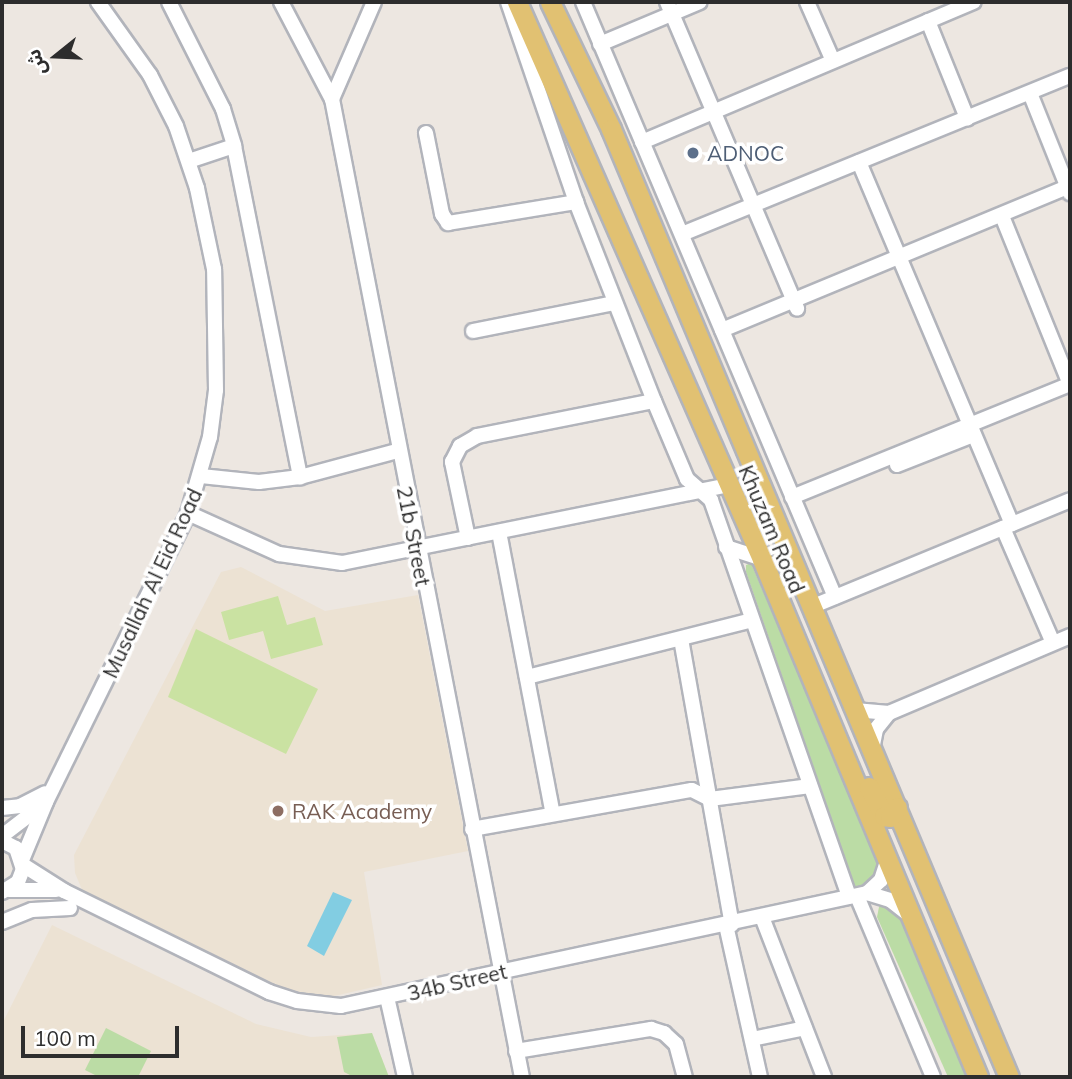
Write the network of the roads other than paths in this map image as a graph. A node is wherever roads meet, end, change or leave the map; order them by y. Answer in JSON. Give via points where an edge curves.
{"nodes":[{"id":1,"x":98,"y":2,"type":"edge"},
{"id":2,"x":169,"y":2,"type":"edge"},
{"id":3,"x":281,"y":2,"type":"edge"},
{"id":4,"x":374,"y":2,"type":"edge"},
{"id":5,"x":508,"y":2,"type":"edge"},
{"id":6,"x":517,"y":2,"type":"edge"},
{"id":7,"x":552,"y":2,"type":"edge"},
{"id":8,"x":583,"y":2,"type":"edge"},
{"id":9,"x":700,"y":2,"type":"edge"},
{"id":10,"x":807,"y":2,"type":"edge"},
{"id":11,"x":974,"y":2,"type":"edge"},
{"id":12,"x":669,"y":8,"type":"edge"},
{"id":13,"x":928,"y":21,"type":"junction"},
{"id":14,"x":600,"y":44,"type":"junction"},
{"id":15,"x":833,"y":61,"type":"junction"},
{"id":16,"x":1070,"y":76,"type":"edge"},
{"id":17,"x":1030,"y":93,"type":"junction"},
{"id":18,"x":332,"y":99,"type":"junction"},
{"id":19,"x":714,"y":112,"type":"junction"},
{"id":20,"x":967,"y":118,"type":"junction"},
{"id":21,"x":426,"y":132,"type":"dead end"},
{"id":22,"x":642,"y":142,"type":"junction"},
{"id":23,"x":234,"y":146,"type":"junction"},
{"id":24,"x":189,"y":161,"type":"junction"},
{"id":25,"x":859,"y":162,"type":"junction"},
{"id":26,"x":1070,"y":189,"type":"edge"},
{"id":27,"x":576,"y":202,"type":"junction"},
{"id":28,"x":752,"y":206,"type":"junction"},
{"id":29,"x":1002,"y":216,"type":"junction"},
{"id":30,"x":682,"y":234,"type":"junction"},
{"id":31,"x":900,"y":263,"type":"junction"},
{"id":32,"x":614,"y":303,"type":"junction"},
{"id":33,"x":796,"y":305,"type":"junction"},
{"id":34,"x":473,"y":331,"type":"dead end"},
{"id":35,"x":724,"y":334,"type":"junction"},
{"id":36,"x":1070,"y":384,"type":"edge"},
{"id":37,"x":688,"y":392,"type":"junction"},
{"id":38,"x":653,"y":401,"type":"junction"},
{"id":39,"x":971,"y":430,"type":"junction"},
{"id":40,"x":397,"y":451,"type":"junction"},
{"id":41,"x":750,"y":461,"type":"junction"},
{"id":42,"x":201,"y":476,"type":"junction"},
{"id":43,"x":300,"y":477,"type":"junction"},
{"id":44,"x":728,"y":485,"type":"junction"},
{"id":45,"x":705,"y":492,"type":"junction"},
{"id":46,"x":1070,"y":500,"type":"edge"},
{"id":47,"x":794,"y":501,"type":"junction"},
{"id":48,"x":188,"y":513,"type":"junction"},
{"id":49,"x":1008,"y":526,"type":"junction"},
{"id":50,"x":499,"y":532,"type":"junction"},
{"id":51,"x":468,"y":538,"type":"junction"},
{"id":52,"x":726,"y":547,"type":"junction"},
{"id":53,"x":417,"y":548,"type":"junction"},
{"id":54,"x":762,"y":559,"type":"junction"},
{"id":55,"x":835,"y":597,"type":"junction"},
{"id":56,"x":811,"y":607,"type":"junction"},
{"id":57,"x":752,"y":620,"type":"junction"},
{"id":58,"x":1070,"y":636,"type":"edge"},
{"id":59,"x":681,"y":639,"type":"junction"},
{"id":60,"x":1053,"y":643,"type":"junction"},
{"id":61,"x":527,"y":677,"type":"junction"},
{"id":62,"x":812,"y":687,"type":"junction"},
{"id":63,"x":855,"y":710,"type":"junction"},
{"id":64,"x":889,"y":713,"type":"junction"},
{"id":65,"x":872,"y":750,"type":"junction"},
{"id":66,"x":810,"y":786,"type":"junction"},
{"id":67,"x":49,"y":795,"type":"junction"},
{"id":68,"x":710,"y":799,"type":"junction"},
{"id":69,"x":897,"y":807,"type":"junction"},
{"id":70,"x":2,"y":808,"type":"edge"},
{"id":71,"x":553,"y":814,"type":"junction"},
{"id":72,"x":472,"y":829,"type":"junction"},
{"id":73,"x":2,"y":839,"type":"edge"},
{"id":74,"x":22,"y":862,"type":"junction"},
{"id":75,"x":887,"y":862,"type":"junction"},
{"id":76,"x":64,"y":891,"type":"junction"},
{"id":77,"x":4,"y":892,"type":"edge"},
{"id":78,"x":858,"y":895,"type":"junction"},
{"id":79,"x":70,"y":908,"type":"dead end"},
{"id":80,"x":910,"y":915,"type":"junction"},
{"id":81,"x":762,"y":918,"type":"junction"},
{"id":82,"x":2,"y":922,"type":"edge"},
{"id":83,"x":729,"y":924,"type":"junction"},
{"id":84,"x":500,"y":972,"type":"junction"},
{"id":85,"x":387,"y":997,"type":"junction"},
{"id":86,"x":805,"y":1028,"type":"junction"},
{"id":87,"x":752,"y":1038,"type":"junction"},
{"id":88,"x":516,"y":1051,"type":"junction"},
{"id":89,"x":405,"y":1077,"type":"edge"},
{"id":90,"x":522,"y":1077,"type":"edge"},
{"id":91,"x":685,"y":1077,"type":"edge"},
{"id":92,"x":760,"y":1077,"type":"edge"},
{"id":93,"x":824,"y":1077,"type":"edge"},
{"id":94,"x":933,"y":1077,"type":"edge"},
{"id":95,"x":978,"y":1077,"type":"edge"},
{"id":96,"x":1009,"y":1077,"type":"edge"}],
"edges":[{"from":1,"to":24,"type":"street","name":"Musallah Al Eid Road","via":[[150,75]]},
{"from":2,"to":23,"type":"street","via":[[223,110]]},
{"from":3,"to":18,"type":"street","name":"21b Street"},
{"from":4,"to":18,"type":"street"},
{"from":5,"to":27,"type":"street"},
{"from":6,"to":37,"type":"main road","name":"Khuzam Road"},
{"from":7,"to":41,"type":"main road","name":"Khuzam Road"},
{"from":8,"to":14,"type":"street"},
{"from":9,"to":12,"type":"street"},
{"from":10,"to":15,"type":"street"},
{"from":11,"to":13,"type":"street"},
{"from":12,"to":14,"type":"street"},
{"from":12,"to":19,"type":"street"},
{"from":13,"to":15,"type":"street"},
{"from":13,"to":20,"type":"street"},
{"from":14,"to":22,"type":"street"},
{"from":15,"to":19,"type":"street"},
{"from":16,"to":17,"type":"street"},
{"from":17,"to":20,"type":"street"},
{"from":17,"to":26,"type":"street"},
{"from":18,"to":40,"type":"street","name":"21b Street"},
{"from":19,"to":22,"type":"street"},
{"from":19,"to":28,"type":"street"},
{"from":20,"to":25,"type":"street"},
{"from":21,"to":27,"type":"street","via":[[442,214],[448,223]]},
{"from":22,"to":30,"type":"street"},
{"from":23,"to":24,"type":"street"},
{"from":23,"to":43,"type":"street"},
{"from":24,"to":42,"type":"street","name":"Musallah Al Eid Road","via":[[207,228],[218,312],[216,390]]},
{"from":25,"to":28,"type":"street"},
{"from":25,"to":31,"type":"street"},
{"from":26,"to":29,"type":"street"},
{"from":27,"to":32,"type":"street"},
{"from":28,"to":30,"type":"street"},
{"from":28,"to":33,"type":"street"},
{"from":29,"to":31,"type":"street"},
{"from":29,"to":36,"type":"street"},
{"from":30,"to":35,"type":"street"},
{"from":31,"to":33,"type":"street"},
{"from":31,"to":39,"type":"street"},
{"from":32,"to":34,"type":"street"},
{"from":32,"to":38,"type":"street"},
{"from":33,"to":35,"type":"street"},
{"from":35,"to":47,"type":"street"},
{"from":36,"to":39,"type":"street"},
{"from":37,"to":41,"type":"main road","via":[[698,388],[709,393],[729,440]]},
{"from":37,"to":44,"type":"main road","name":"Khuzam Road"},
{"from":38,"to":45,"type":"street","via":[[687,478]]},
{"from":38,"to":51,"type":"street","via":[[477,436],[460,446],[452,463]]},
{"from":39,"to":47,"type":"street"},
{"from":39,"to":49,"type":"street"},
{"from":40,"to":43,"type":"street"},
{"from":40,"to":53,"type":"street","name":"21b Street"},
{"from":41,"to":56,"type":"main road","name":"Khuzam Road"},
{"from":42,"to":43,"type":"street","via":[[259,482]]},
{"from":42,"to":48,"type":"street","name":"Musallah Al Eid Road"},
{"from":44,"to":45,"type":"street"},
{"from":44,"to":54,"type":"main road","name":"Khuzam Road"},
{"from":45,"to":50,"type":"street"},
{"from":45,"to":52,"type":"street"},
{"from":46,"to":49,"type":"street"},
{"from":47,"to":55,"type":"street"},
{"from":48,"to":53,"type":"street","via":[[252,544],[303,560],[342,563]]},
{"from":48,"to":67,"type":"street","name":"Musallah Al Eid Road"},
{"from":49,"to":55,"type":"street"},
{"from":49,"to":60,"type":"street"},
{"from":50,"to":51,"type":"street"},
{"from":50,"to":61,"type":"street"},
{"from":51,"to":53,"type":"street"},
{"from":52,"to":54,"type":"street"},
{"from":52,"to":57,"type":"street"},
{"from":53,"to":72,"type":"street","name":"21b Street"},
{"from":54,"to":62,"type":"main road","name":"Khuzam Road"},
{"from":55,"to":56,"type":"street"},
{"from":56,"to":63,"type":"main road","name":"Khuzam Road"},
{"from":57,"to":59,"type":"street"},
{"from":57,"to":66,"type":"street"},
{"from":58,"to":60,"type":"street"},
{"from":59,"to":61,"type":"street"},
{"from":59,"to":68,"type":"street"},
{"from":60,"to":64,"type":"street"},
{"from":61,"to":71,"type":"street"},
{"from":62,"to":69,"type":"main road","via":[[842,724],[881,813],[890,817]]},
{"from":62,"to":75,"type":"main road","name":"Khuzam Road"},
{"from":63,"to":64,"type":"street"},
{"from":63,"to":65,"type":"main road","name":"Khuzam Road"},
{"from":64,"to":65,"type":"street","via":[[876,729]]},
{"from":65,"to":69,"type":"main road","name":"Khuzam Road"},
{"from":66,"to":68,"type":"street"},
{"from":66,"to":78,"type":"street"},
{"from":67,"to":70,"type":"street"},
{"from":67,"to":73,"type":"street","name":"Musallah Al Eid Road"},
{"from":67,"to":74,"type":"street","name":"Musallah Al Eid Road"},
{"from":68,"to":71,"type":"street","via":[[692,790]]},
{"from":68,"to":83,"type":"street"},
{"from":69,"to":96,"type":"main road","name":"Khuzam Road"},
{"from":71,"to":72,"type":"street"},
{"from":72,"to":84,"type":"street","name":"21b Street"},
{"from":73,"to":74,"type":"street","name":"34b Street","via":[[16,848]]},
{"from":74,"to":76,"type":"street","name":"34b Street"},
{"from":74,"to":77,"type":"street","name":"Musallah Al Eid Road","via":[[18,882]]},
{"from":75,"to":78,"type":"street","via":[[881,880]]},
{"from":75,"to":80,"type":"main road","name":"Khuzam Road"},
{"from":76,"to":77,"type":"street","name":"34b Street"},
{"from":76,"to":85,"type":"street","name":"34b Street","via":[[297,1001],[341,1006]]},
{"from":78,"to":80,"type":"street","via":[[890,900]]},
{"from":78,"to":81,"type":"street","name":"34b Street"},
{"from":78,"to":94,"type":"street"},
{"from":79,"to":82,"type":"street","via":[[32,910]]},
{"from":80,"to":95,"type":"main road","name":"Khuzam Road"},
{"from":81,"to":83,"type":"street","name":"34b Street"},
{"from":81,"to":86,"type":"street"},
{"from":83,"to":84,"type":"street","name":"34b Street"},
{"from":83,"to":87,"type":"street"},
{"from":84,"to":85,"type":"street","name":"34b Street"},
{"from":84,"to":88,"type":"street","name":"21b Street"},
{"from":85,"to":89,"type":"street"},
{"from":86,"to":87,"type":"street"},
{"from":86,"to":93,"type":"street"},
{"from":87,"to":92,"type":"street"},
{"from":88,"to":90,"type":"street","name":"21b Street"},
{"from":88,"to":91,"type":"street","via":[[651,1029],[676,1044]]}]}
